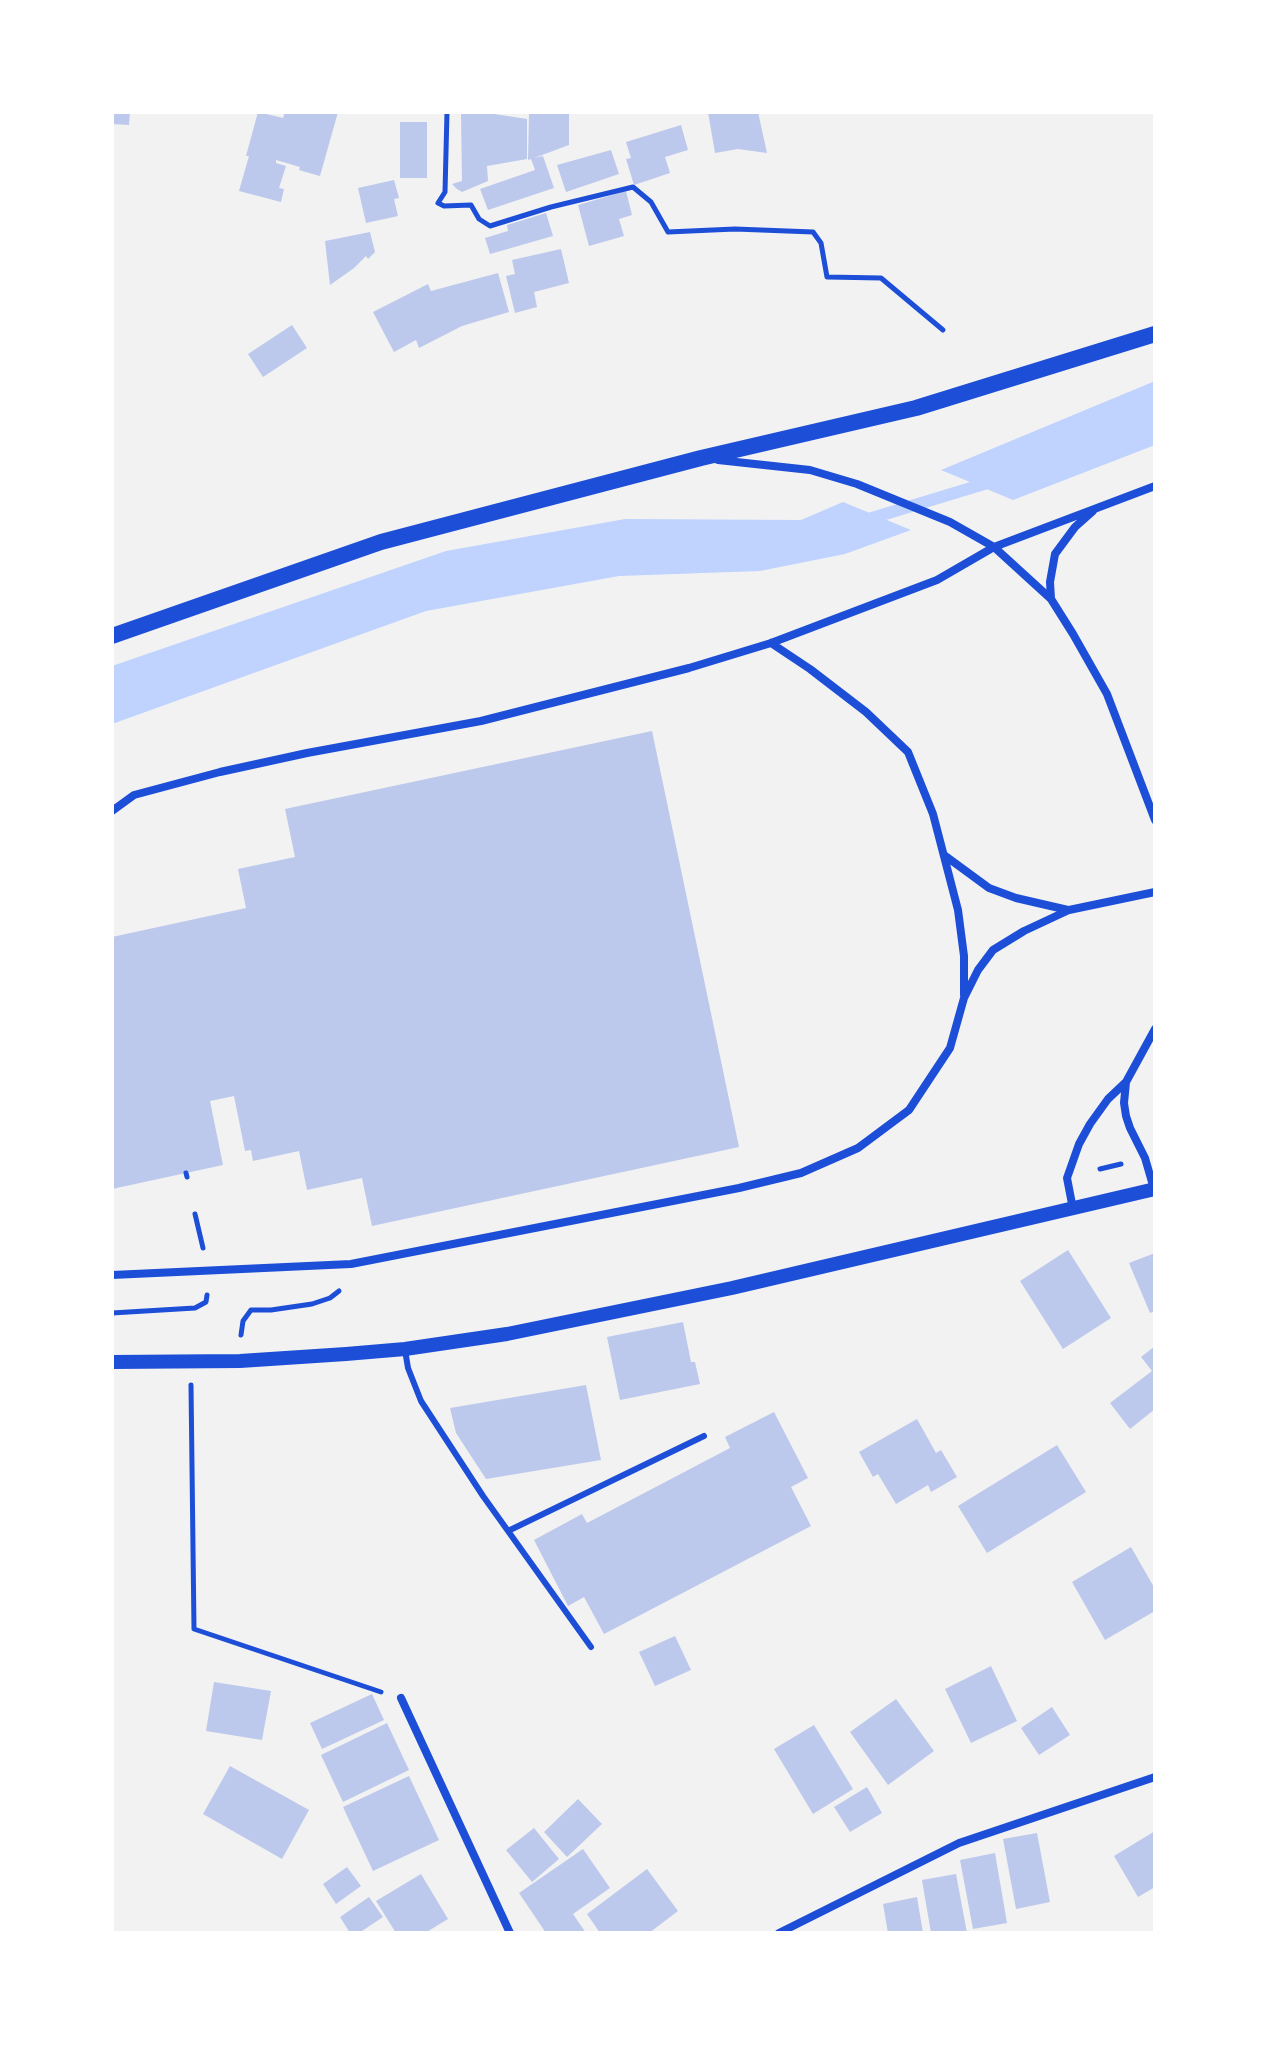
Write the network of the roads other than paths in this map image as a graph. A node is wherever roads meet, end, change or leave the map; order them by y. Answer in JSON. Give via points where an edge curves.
{"nodes":[{"id":1,"x":1155,"y":334,"type":"edge"},
{"id":2,"x":701,"y":458,"type":"junction"},
{"id":3,"x":1155,"y":486,"type":"edge"},
{"id":4,"x":1095,"y":508,"type":"junction"},
{"id":5,"x":994,"y":547,"type":"junction"},
{"id":6,"x":1051,"y":599,"type":"junction"},
{"id":7,"x":112,"y":636,"type":"edge"},
{"id":8,"x":771,"y":643,"type":"junction"},
{"id":9,"x":112,"y":811,"type":"edge"},
{"id":10,"x":1155,"y":820,"type":"edge"},
{"id":11,"x":944,"y":855,"type":"junction"},
{"id":12,"x":1155,"y":892,"type":"edge"},
{"id":13,"x":1069,"y":910,"type":"junction"},
{"id":14,"x":964,"y":998,"type":"junction"},
{"id":15,"x":1155,"y":1029,"type":"edge"},
{"id":16,"x":1126,"y":1082,"type":"junction"},
{"id":17,"x":1154,"y":1189,"type":"edge"},
{"id":18,"x":1073,"y":1209,"type":"junction"},
{"id":19,"x":112,"y":1275,"type":"edge"},
{"id":20,"x":405,"y":1349,"type":"junction"},
{"id":21,"x":112,"y":1362,"type":"edge"},
{"id":22,"x":704,"y":1436,"type":"dead end"},
{"id":23,"x":508,"y":1531,"type":"junction"},
{"id":24,"x":591,"y":1647,"type":"dead end"},
{"id":25,"x":401,"y":1698,"type":"road end"},
{"id":26,"x":1155,"y":1777,"type":"edge"},
{"id":27,"x":510,"y":1933,"type":"edge"},
{"id":28,"x":779,"y":1933,"type":"edge"}],
"edges":[{"from":1,"to":2,"type":"main road","via":[[916,408]]},
{"from":2,"to":5,"type":"street","via":[[810,470],[857,484],[950,522]]},
{"from":2,"to":7,"type":"main road","via":[[381,542]]},
{"from":3,"to":4,"type":"street"},
{"from":4,"to":5,"type":"street"},
{"from":4,"to":6,"type":"street","via":[[1055,554]]},
{"from":5,"to":6,"type":"street"},
{"from":5,"to":8,"type":"street","via":[[937,580]]},
{"from":6,"to":10,"type":"street","via":[[1107,694]]},
{"from":8,"to":9,"type":"street","via":[[481,721],[220,772],[134,795]]},
{"from":8,"to":11,"type":"street","via":[[866,712],[908,752]]},
{"from":11,"to":13,"type":"street","via":[[989,888]]},
{"from":11,"to":14,"type":"street","via":[[958,910]]},
{"from":12,"to":13,"type":"street"},
{"from":13,"to":14,"type":"street","via":[[993,950]]},
{"from":14,"to":19,"type":"street","via":[[950,1048],[909,1110],[858,1148],[801,1173],[351,1264]]},
{"from":15,"to":16,"type":"street"},
{"from":16,"to":17,"type":"street","via":[[1126,1116]]},
{"from":16,"to":18,"type":"street","via":[[1108,1099],[1079,1144],[1067,1178]]},
{"from":17,"to":18,"type":"street"},
{"from":18,"to":20,"type":"street","via":[[717,1291]]},
{"from":20,"to":21,"type":"street","via":[[240,1361]]},
{"from":20,"to":23,"type":"lane","via":[[421,1401]]},
{"from":22,"to":23,"type":"lane"},
{"from":23,"to":24,"type":"lane"},
{"from":25,"to":27,"type":"street"},
{"from":26,"to":28,"type":"street","via":[[959,1843]]}]}
